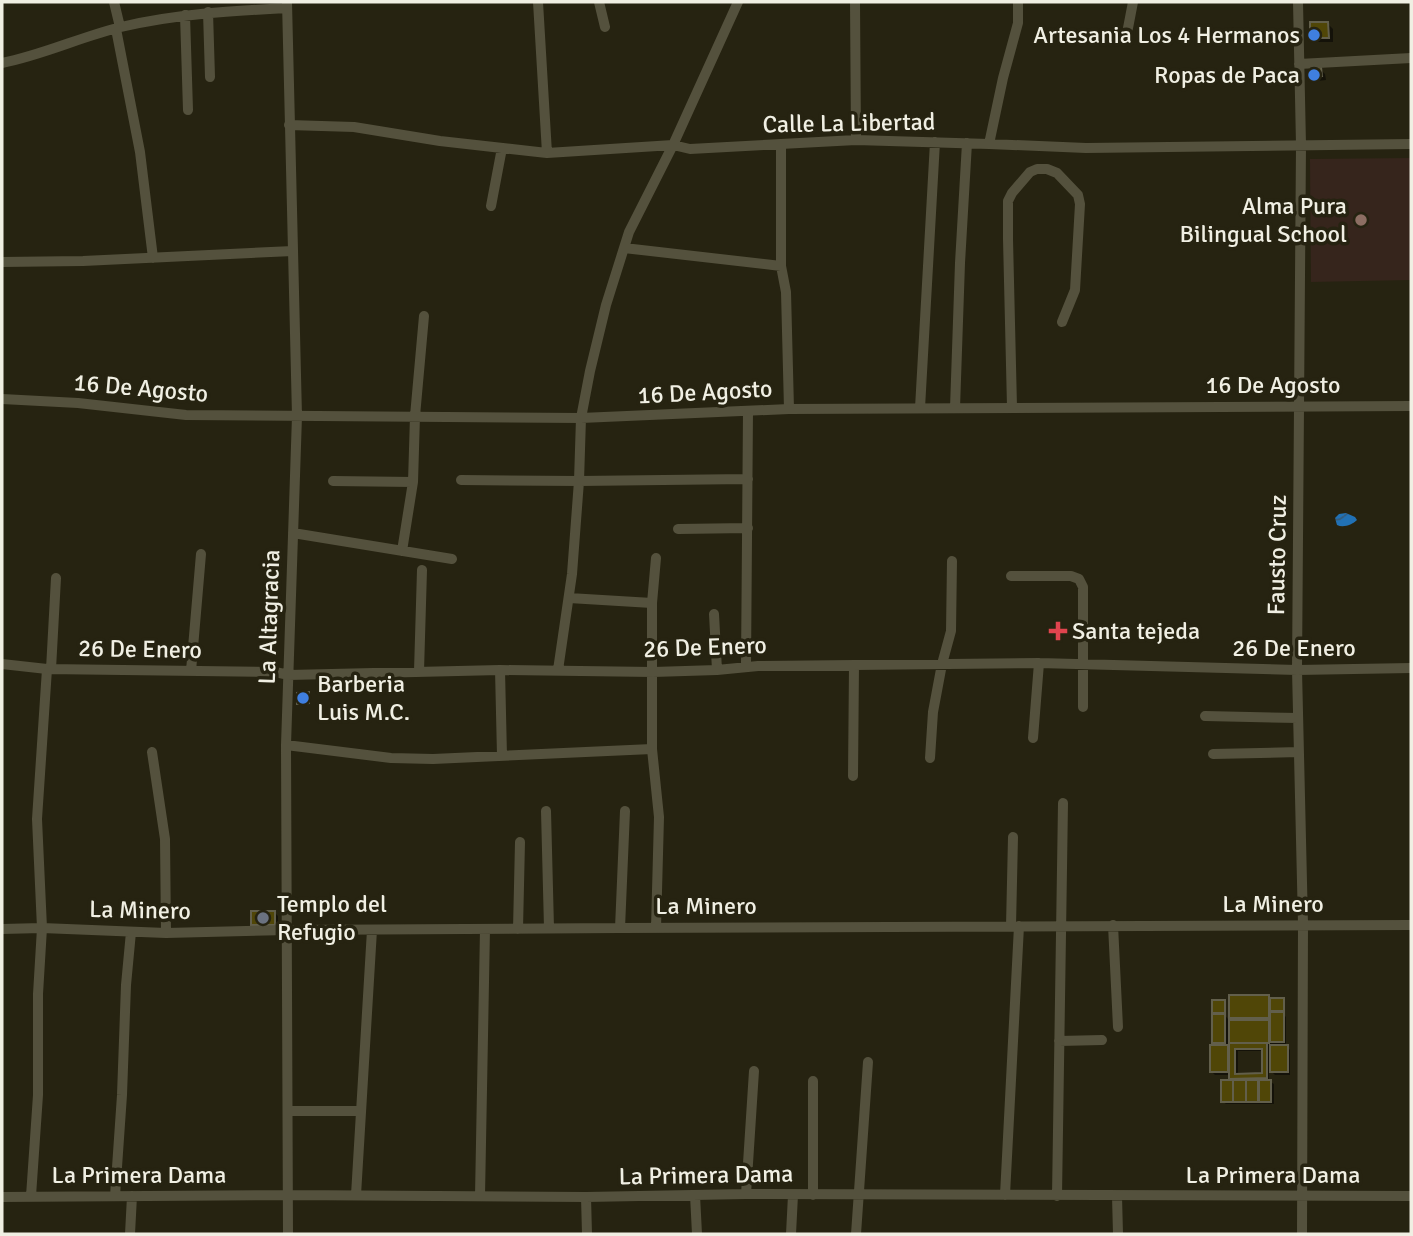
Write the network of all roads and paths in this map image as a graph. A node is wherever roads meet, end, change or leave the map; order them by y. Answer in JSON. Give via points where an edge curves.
{"nodes":[{"id":1,"x":114,"y":2,"type":"edge"},
{"id":2,"x":538,"y":2,"type":"edge"},
{"id":3,"x":599,"y":2,"type":"edge"},
{"id":4,"x":738,"y":2,"type":"edge"},
{"id":5,"x":855,"y":2,"type":"edge"},
{"id":6,"x":1018,"y":2,"type":"edge"},
{"id":7,"x":1133,"y":2,"type":"edge"},
{"id":8,"x":1298,"y":2,"type":"edge"},
{"id":9,"x":287,"y":5,"type":"edge"},
{"id":10,"x":208,"y":12,"type":"junction"},
{"id":11,"x":185,"y":15,"type":"junction"},
{"id":12,"x":605,"y":27,"type":"dead end"},
{"id":13,"x":118,"y":28,"type":"junction"},
{"id":14,"x":1128,"y":28,"type":"dead end"},
{"id":15,"x":1411,"y":58,"type":"edge"},
{"id":16,"x":2,"y":63,"type":"edge"},
{"id":17,"x":1299,"y":64,"type":"junction"},
{"id":18,"x":210,"y":77,"type":"dead end"},
{"id":19,"x":188,"y":110,"type":"dead end"},
{"id":20,"x":289,"y":125,"type":"junction"},
{"id":21,"x":856,"y":140,"type":"junction"},
{"id":22,"x":934,"y":142,"type":"junction"},
{"id":23,"x":967,"y":143,"type":"junction"},
{"id":24,"x":781,"y":144,"type":"junction"},
{"id":25,"x":989,"y":144,"type":"junction"},
{"id":26,"x":1411,"y":144,"type":"edge"},
{"id":27,"x":673,"y":145,"type":"junction"},
{"id":28,"x":1301,"y":145,"type":"junction"},
{"id":29,"x":502,"y":148,"type":"junction"},
{"id":30,"x":547,"y":153,"type":"junction"},
{"id":31,"x":491,"y":206,"type":"dead end"},
{"id":32,"x":624,"y":248,"type":"junction"},
{"id":33,"x":293,"y":251,"type":"junction"},
{"id":34,"x":153,"y":258,"type":"junction"},
{"id":35,"x":2,"y":262,"type":"edge"},
{"id":36,"x":780,"y":266,"type":"junction"},
{"id":37,"x":424,"y":316,"type":"dead end"},
{"id":38,"x":1062,"y":322,"type":"dead end"},
{"id":39,"x":2,"y":399,"type":"edge"},
{"id":40,"x":1300,"y":406,"type":"junction"},
{"id":41,"x":1411,"y":406,"type":"edge"},
{"id":42,"x":1012,"y":407,"type":"junction"},
{"id":43,"x":789,"y":408,"type":"junction"},
{"id":44,"x":920,"y":408,"type":"junction"},
{"id":45,"x":955,"y":408,"type":"junction"},
{"id":46,"x":748,"y":411,"type":"junction"},
{"id":47,"x":297,"y":416,"type":"junction"},
{"id":48,"x":415,"y":416,"type":"junction"},
{"id":49,"x":580,"y":418,"type":"junction"},
{"id":50,"x":461,"y":480,"type":"dead end"},
{"id":51,"x":748,"y":480,"type":"junction"},
{"id":52,"x":333,"y":481,"type":"dead end"},
{"id":53,"x":579,"y":481,"type":"junction"},
{"id":54,"x":412,"y":482,"type":"junction"},
{"id":55,"x":748,"y":528,"type":"junction"},
{"id":56,"x":678,"y":529,"type":"dead end"},
{"id":57,"x":293,"y":533,"type":"junction"},
{"id":58,"x":402,"y":551,"type":"junction"},
{"id":59,"x":201,"y":554,"type":"dead end"},
{"id":60,"x":656,"y":558,"type":"dead end"},
{"id":61,"x":452,"y":559,"type":"dead end"},
{"id":62,"x":952,"y":562,"type":"dead end"},
{"id":63,"x":422,"y":570,"type":"dead end"},
{"id":64,"x":1011,"y":576,"type":"dead end"},
{"id":65,"x":56,"y":578,"type":"dead end"},
{"id":66,"x":569,"y":598,"type":"junction"},
{"id":67,"x":652,"y":603,"type":"junction"},
{"id":68,"x":714,"y":614,"type":"dead end"},
{"id":69,"x":1039,"y":663,"type":"junction"},
{"id":70,"x":2,"y":664,"type":"edge"},
{"id":71,"x":942,"y":664,"type":"junction"},
{"id":72,"x":1083,"y":664,"type":"junction"},
{"id":73,"x":854,"y":665,"type":"junction"},
{"id":74,"x":746,"y":666,"type":"junction"},
{"id":75,"x":1411,"y":668,"type":"edge"},
{"id":76,"x":49,"y":669,"type":"junction"},
{"id":77,"x":500,"y":670,"type":"junction"},
{"id":78,"x":558,"y":670,"type":"junction"},
{"id":79,"x":717,"y":670,"type":"junction"},
{"id":80,"x":1297,"y":670,"type":"junction"},
{"id":81,"x":191,"y":671,"type":"junction"},
{"id":82,"x":419,"y":671,"type":"junction"},
{"id":83,"x":653,"y":672,"type":"junction"},
{"id":84,"x":289,"y":675,"type":"junction"},
{"id":85,"x":1083,"y":706,"type":"dead end"},
{"id":86,"x":1205,"y":716,"type":"dead end"},
{"id":87,"x":1298,"y":718,"type":"junction"},
{"id":88,"x":1032,"y":738,"type":"dead end"},
{"id":89,"x":286,"y":745,"type":"junction"},
{"id":90,"x":652,"y":749,"type":"junction"},
{"id":91,"x":152,"y":752,"type":"dead end"},
{"id":92,"x":1299,"y":752,"type":"junction"},
{"id":93,"x":1213,"y":754,"type":"dead end"},
{"id":94,"x":502,"y":756,"type":"junction"},
{"id":95,"x":930,"y":758,"type":"dead end"},
{"id":96,"x":853,"y":776,"type":"dead end"},
{"id":97,"x":1063,"y":803,"type":"dead end"},
{"id":98,"x":546,"y":811,"type":"dead end"},
{"id":99,"x":625,"y":811,"type":"dead end"},
{"id":100,"x":1013,"y":837,"type":"dead end"},
{"id":101,"x":520,"y":842,"type":"dead end"},
{"id":102,"x":1303,"y":924,"type":"junction"},
{"id":103,"x":1061,"y":925,"type":"junction"},
{"id":104,"x":1113,"y":925,"type":"junction"},
{"id":105,"x":1411,"y":925,"type":"edge"},
{"id":106,"x":1015,"y":926,"type":"junction"},
{"id":107,"x":42,"y":928,"type":"junction"},
{"id":108,"x":548,"y":928,"type":"junction"},
{"id":109,"x":620,"y":928,"type":"junction"},
{"id":110,"x":656,"y":928,"type":"junction"},
{"id":111,"x":2,"y":929,"type":"edge"},
{"id":112,"x":485,"y":929,"type":"junction"},
{"id":113,"x":519,"y":929,"type":"junction"},
{"id":114,"x":287,"y":930,"type":"junction"},
{"id":115,"x":372,"y":930,"type":"junction"},
{"id":116,"x":131,"y":932,"type":"junction"},
{"id":117,"x":166,"y":933,"type":"junction"},
{"id":118,"x":1118,"y":1027,"type":"dead end"},
{"id":119,"x":1102,"y":1040,"type":"dead end"},
{"id":120,"x":1059,"y":1041,"type":"junction"},
{"id":121,"x":868,"y":1062,"type":"dead end"},
{"id":122,"x":754,"y":1071,"type":"dead end"},
{"id":123,"x":813,"y":1081,"type":"dead end"},
{"id":124,"x":289,"y":1111,"type":"junction"},
{"id":125,"x":361,"y":1111,"type":"junction"},
{"id":126,"x":746,"y":1194,"type":"junction"},
{"id":127,"x":289,"y":1195,"type":"junction"},
{"id":128,"x":356,"y":1195,"type":"junction"},
{"id":129,"x":695,"y":1195,"type":"junction"},
{"id":130,"x":793,"y":1195,"type":"junction"},
{"id":131,"x":813,"y":1195,"type":"junction"},
{"id":132,"x":858,"y":1195,"type":"junction"},
{"id":133,"x":1005,"y":1195,"type":"junction"},
{"id":134,"x":30,"y":1196,"type":"junction"},
{"id":135,"x":115,"y":1196,"type":"junction"},
{"id":136,"x":132,"y":1196,"type":"junction"},
{"id":137,"x":480,"y":1196,"type":"junction"},
{"id":138,"x":1057,"y":1196,"type":"junction"},
{"id":139,"x":1117,"y":1196,"type":"junction"},
{"id":140,"x":1301,"y":1196,"type":"junction"},
{"id":141,"x":1411,"y":1196,"type":"edge"},
{"id":142,"x":2,"y":1197,"type":"edge"},
{"id":143,"x":586,"y":1197,"type":"junction"},
{"id":144,"x":130,"y":1234,"type":"edge"},
{"id":145,"x":288,"y":1234,"type":"edge"},
{"id":146,"x":587,"y":1234,"type":"edge"},
{"id":147,"x":696,"y":1234,"type":"edge"},
{"id":148,"x":791,"y":1234,"type":"edge"},
{"id":149,"x":856,"y":1234,"type":"edge"},
{"id":150,"x":1118,"y":1234,"type":"edge"},
{"id":151,"x":1302,"y":1234,"type":"edge"}],
"edges":[{"from":1,"to":13,"type":"street"},
{"from":2,"to":30,"type":"street"},
{"from":3,"to":12,"type":"street"},
{"from":4,"to":27,"type":"street"},
{"from":5,"to":21,"type":"street"},
{"from":6,"to":25,"type":"street","via":[[1018,23]]},
{"from":7,"to":14,"type":"street"},
{"from":8,"to":17,"type":"street","name":"Fausto Cruz"},
{"from":9,"to":10,"type":"street"},
{"from":9,"to":20,"type":"street","name":"La Altagracia"},
{"from":10,"to":11,"type":"street"},
{"from":10,"to":18,"type":"street"},
{"from":11,"to":13,"type":"street"},
{"from":11,"to":19,"type":"street"},
{"from":13,"to":16,"type":"street"},
{"from":13,"to":34,"type":"street"},
{"from":15,"to":17,"type":"street"},
{"from":17,"to":28,"type":"street","name":"Fausto Cruz"},
{"from":20,"to":29,"type":"street","name":"Calle La Libertad","via":[[354,127]]},
{"from":20,"to":33,"type":"street","name":"La Altagracia"},
{"from":21,"to":22,"type":"street","name":"Calle La Libertad"},
{"from":21,"to":24,"type":"street","name":"Calle La Libertad"},
{"from":22,"to":23,"type":"street","name":"Calle La Libertad"},
{"from":22,"to":44,"type":"street"},
{"from":23,"to":25,"type":"street","name":"Calle La Libertad"},
{"from":23,"to":45,"type":"street"},
{"from":24,"to":27,"type":"street","name":"Calle La Libertad","via":[[690,149]]},
{"from":24,"to":36,"type":"street"},
{"from":25,"to":28,"type":"street","name":"Calle La Libertad","via":[[1086,148]]},
{"from":26,"to":28,"type":"street","name":"Calle La Libertad"},
{"from":27,"to":30,"type":"street","name":"Calle La Libertad"},
{"from":27,"to":32,"type":"street"},
{"from":28,"to":40,"type":"street","name":"Fausto Cruz"},
{"from":29,"to":30,"type":"street","name":"Calle La Libertad"},
{"from":29,"to":31,"type":"street"},
{"from":32,"to":36,"type":"street"},
{"from":32,"to":49,"type":"street"},
{"from":33,"to":34,"type":"street"},
{"from":33,"to":47,"type":"street","name":"La Altagracia"},
{"from":34,"to":35,"type":"street"},
{"from":36,"to":43,"type":"street","via":[[786,292]]},
{"from":37,"to":48,"type":"street"},
{"from":38,"to":42,"type":"street","via":[[1075,290],[1080,204],[1078,195],[1057,173],[1037,169],[1008,201]]},
{"from":39,"to":47,"type":"street","name":"16 De Agosto","via":[[186,415]]},
{"from":40,"to":41,"type":"street","name":"16 De Agosto"},
{"from":40,"to":42,"type":"street","name":"16 De Agosto"},
{"from":40,"to":80,"type":"street","name":"Fausto Cruz"},
{"from":42,"to":45,"type":"street","name":"16 De Agosto"},
{"from":43,"to":44,"type":"street","name":"16 De Agosto"},
{"from":43,"to":46,"type":"street","name":"16 De Agosto"},
{"from":44,"to":45,"type":"street","name":"16 De Agosto"},
{"from":46,"to":49,"type":"street","name":"16 De Agosto"},
{"from":46,"to":51,"type":"street"},
{"from":47,"to":48,"type":"street","name":"16 De Agosto"},
{"from":47,"to":57,"type":"street","name":"La Altagracia"},
{"from":48,"to":49,"type":"street","name":"16 De Agosto"},
{"from":48,"to":54,"type":"street"},
{"from":49,"to":53,"type":"street"},
{"from":50,"to":53,"type":"street"},
{"from":51,"to":53,"type":"street"},
{"from":51,"to":55,"type":"street"},
{"from":52,"to":54,"type":"street"},
{"from":53,"to":66,"type":"street"},
{"from":54,"to":58,"type":"street"},
{"from":55,"to":56,"type":"street"},
{"from":55,"to":74,"type":"street"},
{"from":57,"to":58,"type":"street"},
{"from":57,"to":84,"type":"street","name":"La Altagracia"},
{"from":58,"to":61,"type":"street"},
{"from":59,"to":81,"type":"street"},
{"from":60,"to":67,"type":"street"},
{"from":62,"to":71,"type":"street","via":[[951,631]]},
{"from":63,"to":82,"type":"street"},
{"from":64,"to":72,"type":"street","via":[[1079,579],[1083,587]]},
{"from":65,"to":76,"type":"street"},
{"from":66,"to":67,"type":"street"},
{"from":66,"to":78,"type":"street"},
{"from":67,"to":83,"type":"street"},
{"from":68,"to":79,"type":"street"},
{"from":69,"to":71,"type":"street","name":"26 De Enero"},
{"from":69,"to":72,"type":"street","name":"26 De Enero"},
{"from":69,"to":88,"type":"street"},
{"from":70,"to":76,"type":"street","name":"26 De Enero"},
{"from":71,"to":73,"type":"street","name":"26 De Enero"},
{"from":71,"to":95,"type":"street"},
{"from":72,"to":80,"type":"street","name":"26 De Enero"},
{"from":72,"to":85,"type":"street"},
{"from":73,"to":74,"type":"street","name":"26 De Enero"},
{"from":73,"to":96,"type":"street"},
{"from":74,"to":79,"type":"street","name":"26 De Enero"},
{"from":75,"to":80,"type":"street","name":"26 De Enero"},
{"from":76,"to":81,"type":"street","name":"26 De Enero"},
{"from":76,"to":107,"type":"street","via":[[37,819]]},
{"from":77,"to":78,"type":"street","name":"26 De Enero"},
{"from":77,"to":82,"type":"street","name":"26 De Enero"},
{"from":77,"to":94,"type":"street"},
{"from":78,"to":83,"type":"street","name":"26 De Enero"},
{"from":79,"to":83,"type":"street","name":"26 De Enero"},
{"from":80,"to":87,"type":"street","name":"Fausto Cruz"},
{"from":81,"to":84,"type":"street","name":"26 De Enero"},
{"from":82,"to":84,"type":"street","name":"26 De Enero"},
{"from":83,"to":90,"type":"street"},
{"from":84,"to":89,"type":"street","name":"La Altagracia"},
{"from":86,"to":87,"type":"street"},
{"from":87,"to":92,"type":"street","name":"Fausto Cruz"},
{"from":89,"to":94,"type":"street","via":[[391,758]]},
{"from":89,"to":114,"type":"street","name":"La Altagracia"},
{"from":90,"to":94,"type":"street"},
{"from":90,"to":110,"type":"street","via":[[659,817]]},
{"from":91,"to":117,"type":"street","via":[[165,839]]},
{"from":92,"to":93,"type":"street"},
{"from":92,"to":102,"type":"street","name":"Fausto Cruz"},
{"from":97,"to":103,"type":"street"},
{"from":98,"to":108,"type":"street"},
{"from":99,"to":109,"type":"street"},
{"from":100,"to":106,"type":"street"},
{"from":101,"to":113,"type":"street"},
{"from":102,"to":104,"type":"street","name":"La Minero"},
{"from":102,"to":105,"type":"street","name":"La Minero"},
{"from":102,"to":140,"type":"street","name":"Fausto Cruz"},
{"from":103,"to":104,"type":"street","name":"La Minero"},
{"from":103,"to":106,"type":"street","name":"La Minero"},
{"from":103,"to":120,"type":"street"},
{"from":104,"to":118,"type":"street"},
{"from":106,"to":110,"type":"street","name":"La Minero"},
{"from":106,"to":133,"type":"street"},
{"from":107,"to":111,"type":"street","name":"La Minero"},
{"from":107,"to":116,"type":"street","name":"La Minero"},
{"from":107,"to":134,"type":"street"},
{"from":108,"to":109,"type":"street","name":"La Minero"},
{"from":108,"to":113,"type":"street","name":"La Minero"},
{"from":109,"to":110,"type":"street","name":"La Minero"},
{"from":112,"to":113,"type":"street","name":"La Minero"},
{"from":112,"to":115,"type":"street","name":"La Minero"},
{"from":112,"to":137,"type":"street"},
{"from":114,"to":115,"type":"street","name":"La Minero"},
{"from":114,"to":117,"type":"street","name":"La Minero"},
{"from":114,"to":124,"type":"street","name":"La Altagracia"},
{"from":115,"to":125,"type":"street"},
{"from":116,"to":117,"type":"street","name":"La Minero"},
{"from":116,"to":135,"type":"street"},
{"from":119,"to":120,"type":"street"},
{"from":120,"to":138,"type":"street"},
{"from":121,"to":132,"type":"street"},
{"from":122,"to":126,"type":"street"},
{"from":123,"to":131,"type":"street"},
{"from":124,"to":125,"type":"street"},
{"from":124,"to":127,"type":"street","name":"La Altagracia"},
{"from":125,"to":128,"type":"street"},
{"from":126,"to":129,"type":"street","name":"La Primera Dama"},
{"from":126,"to":130,"type":"street","name":"La Primera Dama"},
{"from":127,"to":128,"type":"street","name":"La Primera Dama"},
{"from":127,"to":136,"type":"street","name":"La Primera Dama"},
{"from":127,"to":145,"type":"street","name":"La Altagracia"},
{"from":128,"to":137,"type":"street","name":"La Primera Dama"},
{"from":129,"to":143,"type":"street","name":"La Primera Dama"},
{"from":129,"to":147,"type":"street"},
{"from":130,"to":131,"type":"street","name":"La Primera Dama"},
{"from":130,"to":148,"type":"street"},
{"from":131,"to":132,"type":"street","name":"La Primera Dama"},
{"from":132,"to":133,"type":"street","name":"La Primera Dama"},
{"from":132,"to":149,"type":"street"},
{"from":133,"to":138,"type":"street","name":"La Primera Dama"},
{"from":134,"to":135,"type":"street","name":"La Primera Dama"},
{"from":134,"to":142,"type":"street","name":"La Primera Dama"},
{"from":135,"to":136,"type":"street","name":"La Primera Dama"},
{"from":136,"to":144,"type":"street"},
{"from":137,"to":143,"type":"street","name":"La Primera Dama"},
{"from":138,"to":139,"type":"street","name":"La Primera Dama"},
{"from":139,"to":140,"type":"street","name":"La Primera Dama"},
{"from":139,"to":150,"type":"street"},
{"from":140,"to":141,"type":"street","name":"La Primera Dama"},
{"from":140,"to":151,"type":"street","name":"Fausto Cruz"},
{"from":143,"to":146,"type":"street"}]}
